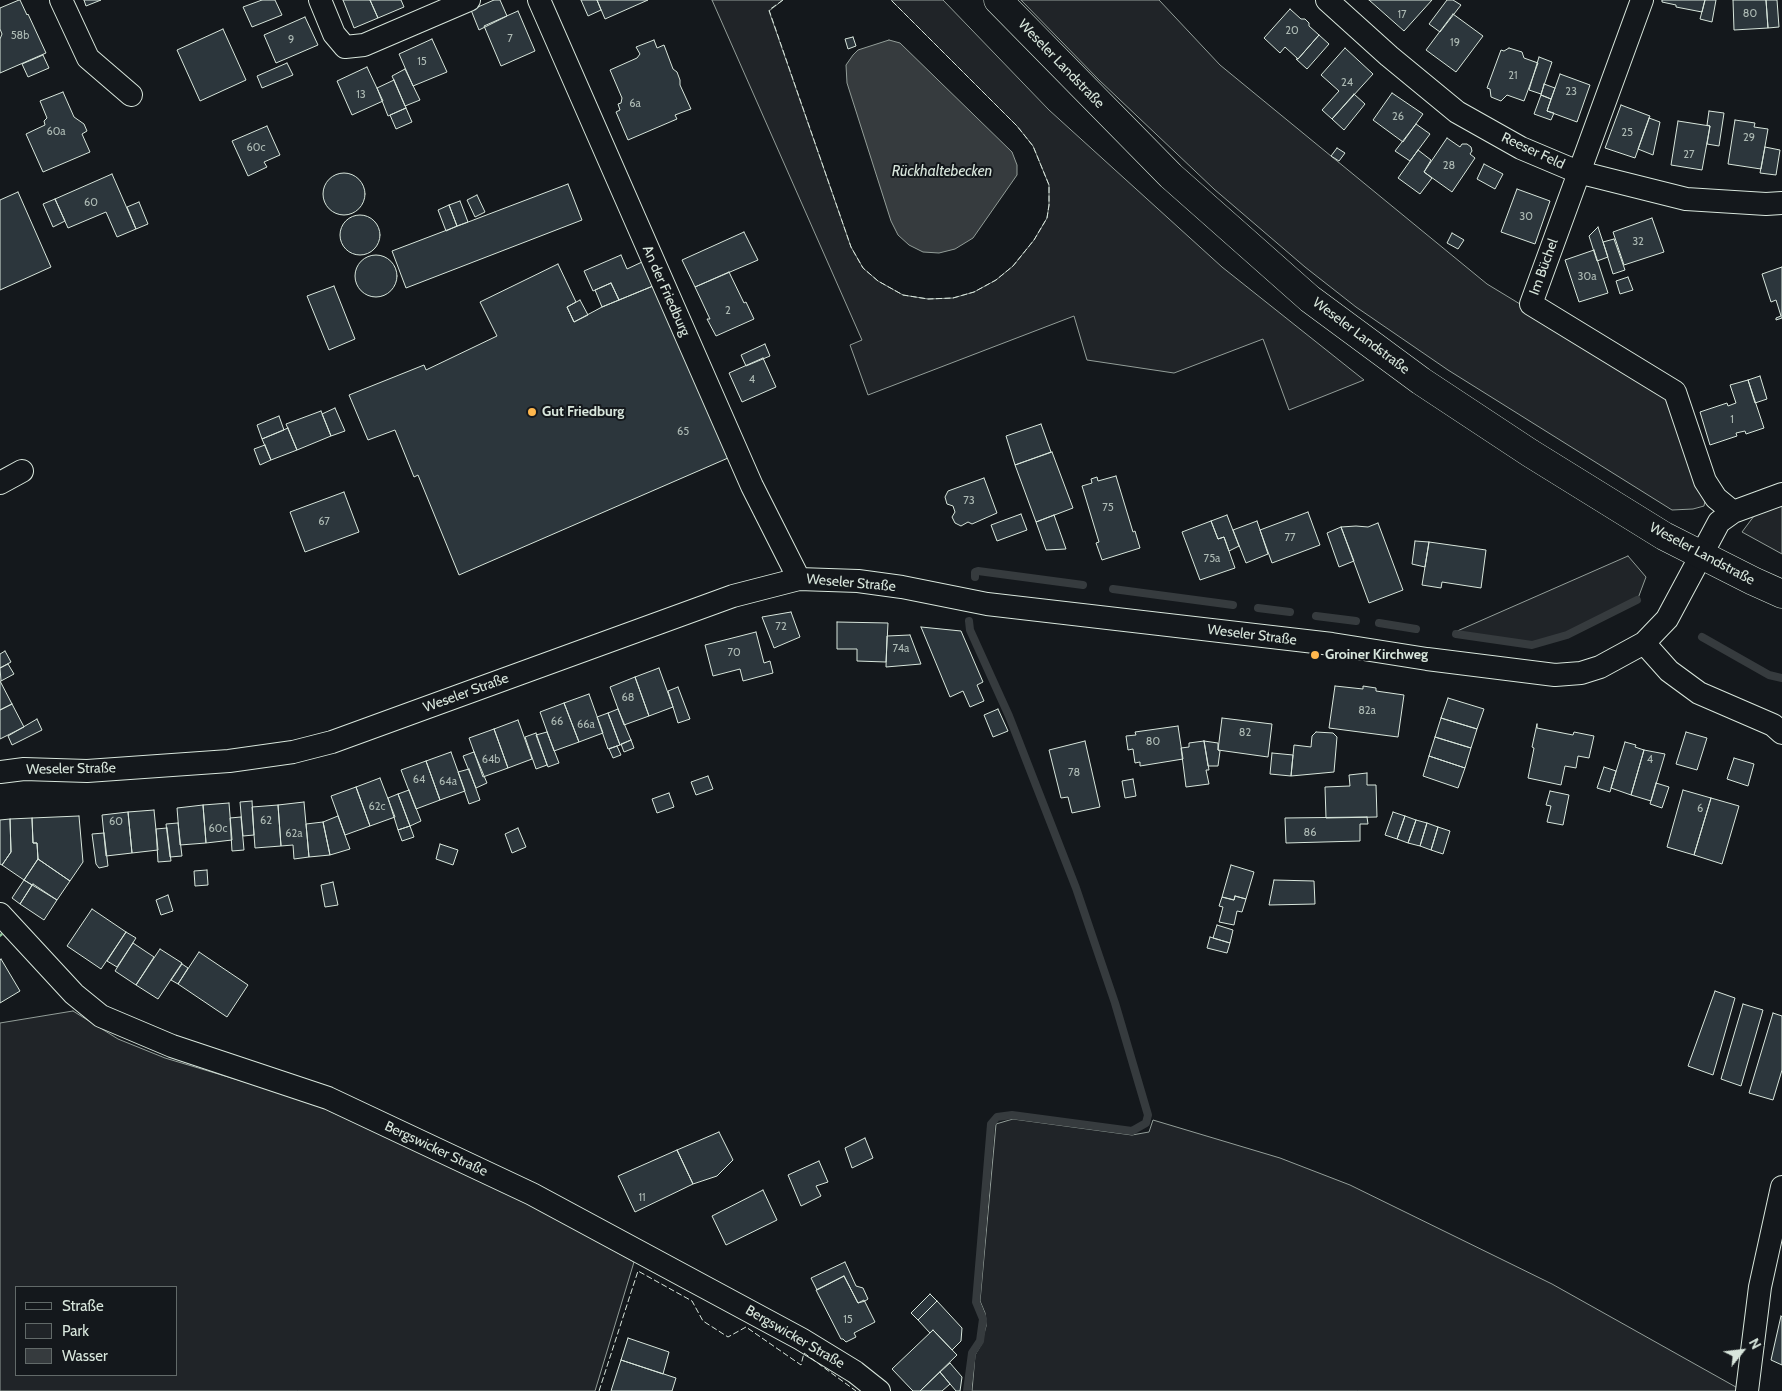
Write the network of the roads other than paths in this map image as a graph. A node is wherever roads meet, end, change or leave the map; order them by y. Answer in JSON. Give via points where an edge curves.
{"nodes":[{"id":1,"x":61,"y":0,"type":"edge"},
{"id":2,"x":320,"y":0,"type":"edge"},
{"id":3,"x":468,"y":0,"type":"edge"},
{"id":4,"x":539,"y":0,"type":"edge"},
{"id":5,"x":998,"y":0,"type":"edge"},
{"id":6,"x":1327,"y":0,"type":"edge"},
{"id":7,"x":1642,"y":0,"type":"edge"},
{"id":8,"x":131,"y":95,"type":"dead end"},
{"id":9,"x":1578,"y":172,"type":"junction"},
{"id":10,"x":1782,"y":202,"type":"edge"},
{"id":11,"x":22,"y":471,"type":"dead end"},
{"id":12,"x":0,"y":483,"type":"edge"},
{"id":13,"x":1782,"y":494,"type":"edge"},
{"id":14,"x":1733,"y":512,"type":"junction"},
{"id":15,"x":1700,"y":555,"type":"junction"},
{"id":16,"x":799,"y":579,"type":"junction"},
{"id":17,"x":1782,"y":594,"type":"edge"},
{"id":18,"x":1644,"y":643,"type":"junction"},
{"id":19,"x":1782,"y":733,"type":"edge"},
{"id":20,"x":0,"y":772,"type":"edge"},
{"id":21,"x":0,"y":914,"type":"edge"},
{"id":22,"x":1782,"y":1187,"type":"edge"},
{"id":23,"x":879,"y":1391,"type":"edge"},
{"id":24,"x":1746,"y":1391,"type":"edge"}],
"edges":[{"from":1,"to":8,"type":"street","via":[[88,58]]},
{"from":2,"to":3,"type":"street","via":[[334,34],[345,47],[364,45]]},
{"from":4,"to":16,"type":"street","name":"An der Friedburg","via":[[748,477]]},
{"from":5,"to":15,"type":"main road","name":"Weseler Landstraße","via":[[1171,176],[1310,299],[1421,382],[1530,453]]},
{"from":6,"to":9,"type":"street","name":"Reeser Feld","via":[[1457,112],[1520,148]]},
{"from":7,"to":9,"type":"street","name":"Im Büchel"},
{"from":9,"to":10,"type":"street","name":"Reeser Feld","via":[[1686,199]]},
{"from":9,"to":14,"type":"street","name":"Im Büchel","via":[[1531,304],[1675,392],[1704,481],[1716,498]]},
{"from":11,"to":12,"type":"street"},
{"from":13,"to":14,"type":"street"},
{"from":14,"to":15,"type":"street","via":[[1719,522]]},
{"from":15,"to":17,"type":"main road","name":"Weseler Landstraße"},
{"from":15,"to":18,"type":"street","name":"Weseler Straße","via":[[1667,619]]},
{"from":16,"to":18,"type":"street","name":"Weseler Straße","via":[[858,581],[987,604],[1332,644],[1555,675],[1581,673],[1600,667]]},
{"from":16,"to":20,"type":"street","name":"Weseler Straße","via":[[733,596],[341,738],[293,752],[229,761],[87,771],[24,769]]},
{"from":18,"to":19,"type":"street","via":[[1669,671],[1699,693],[1773,725]]},
{"from":21,"to":23,"type":"street","name":"Bergswicker Straße","via":[[74,994],[101,1016],[172,1046],[328,1098],[532,1194],[801,1339]]},
{"from":22,"to":24,"type":"street","via":[[1760,1287]]}]}
